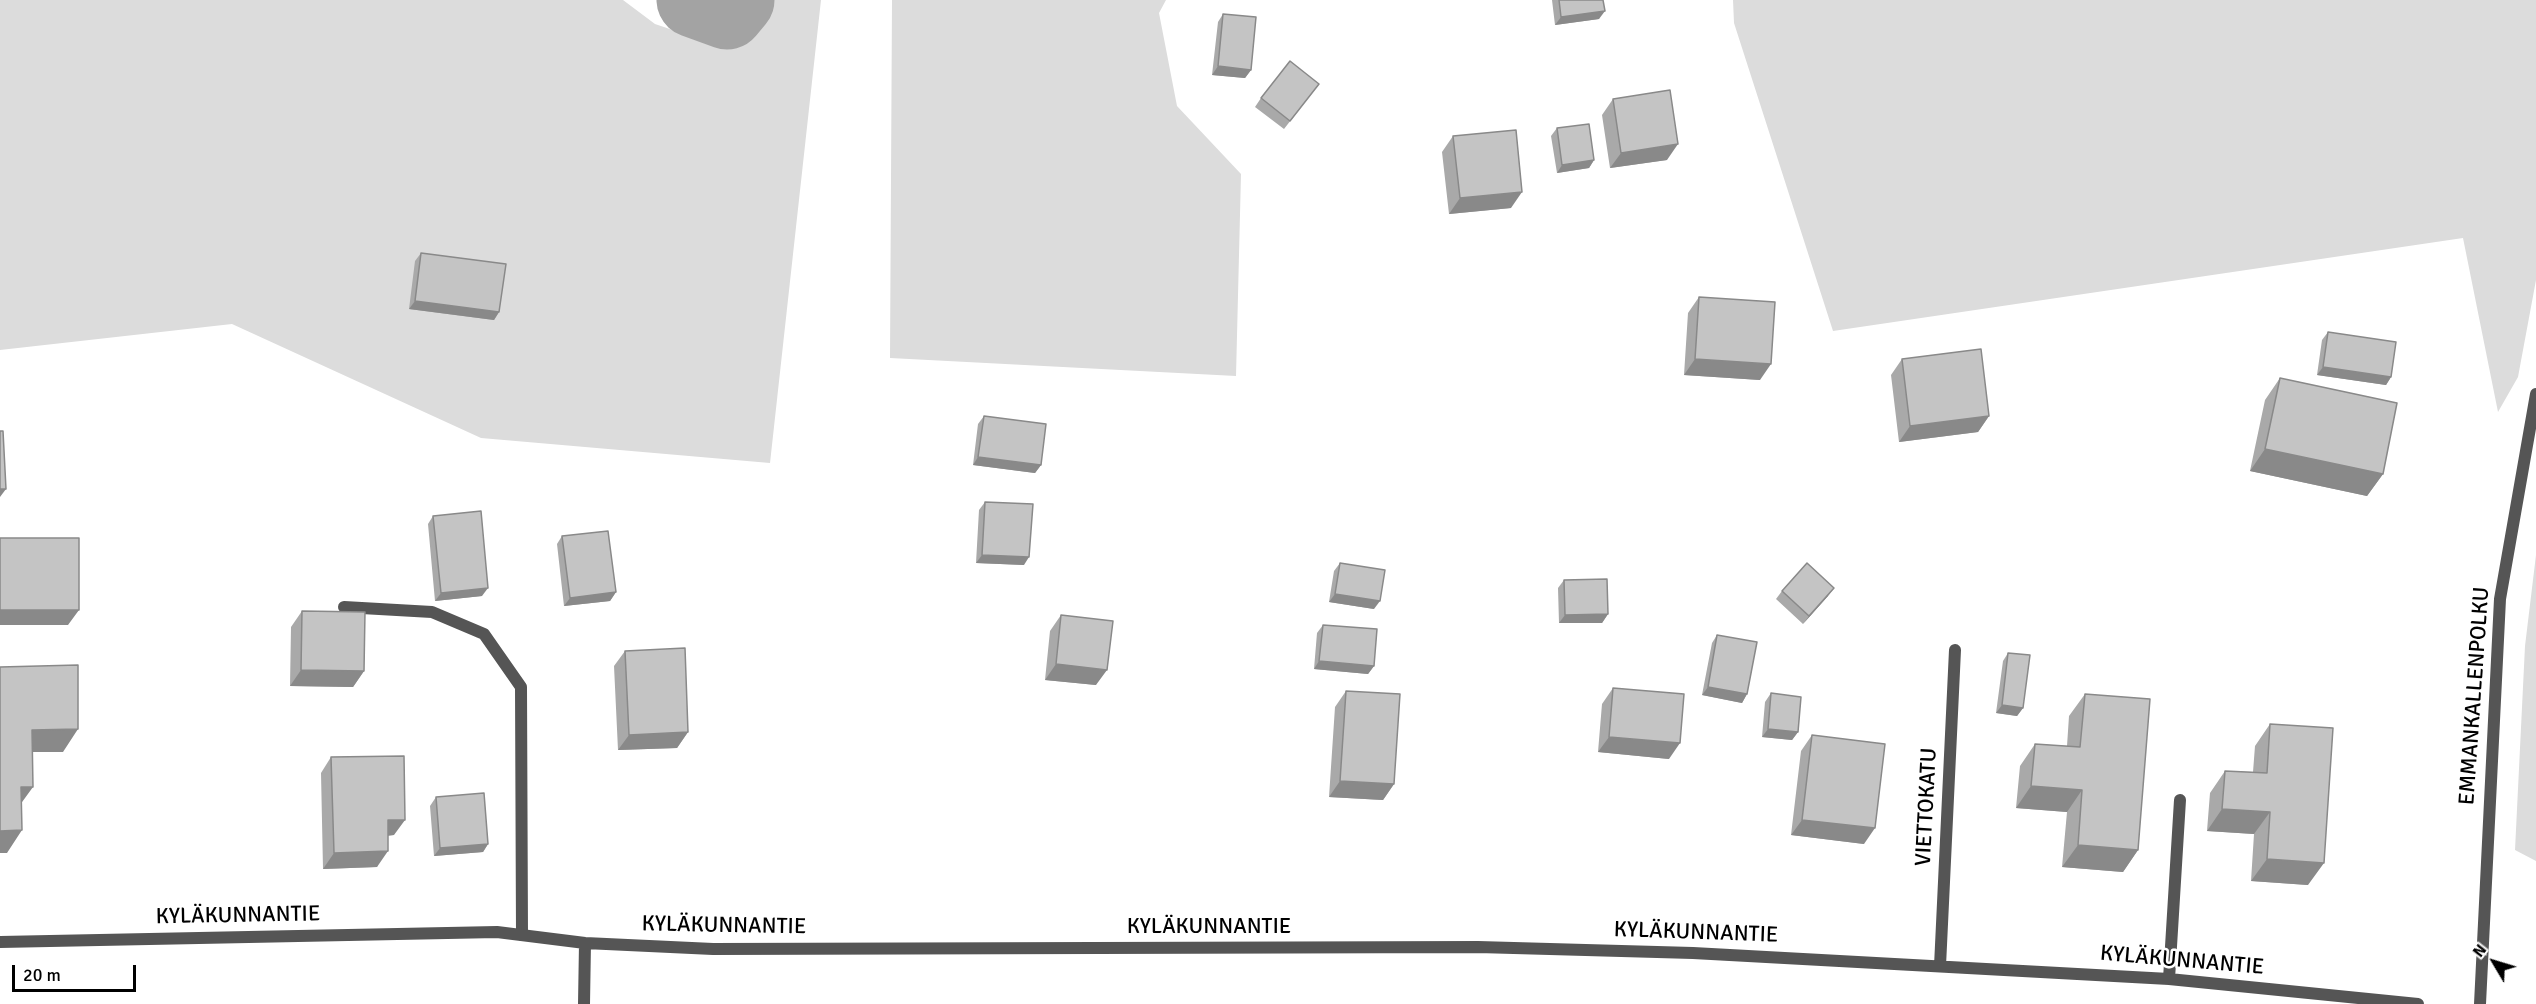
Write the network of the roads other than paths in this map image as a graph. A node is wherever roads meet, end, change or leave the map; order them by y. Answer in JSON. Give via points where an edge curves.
{"nodes":[{"id":1,"x":2536,"y":394,"type":"edge"},
{"id":2,"x":344,"y":607,"type":"dead end"},
{"id":3,"x":1956,"y":650,"type":"dead end"},
{"id":4,"x":2180,"y":800,"type":"dead end"},
{"id":5,"x":522,"y":935,"type":"junction"},
{"id":6,"x":0,"y":942,"type":"edge"},
{"id":7,"x":585,"y":943,"type":"junction"},
{"id":8,"x":1940,"y":966,"type":"junction"},
{"id":9,"x":2169,"y":979,"type":"junction"},
{"id":10,"x":584,"y":1004,"type":"edge"},
{"id":11,"x":2418,"y":1004,"type":"edge"},
{"id":12,"x":2480,"y":1004,"type":"edge"}],
"edges":[{"from":1,"to":12,"type":"street","name":"EMMANKALLENPOLKU","via":[[2500,599]]},
{"from":2,"to":5,"type":"street","via":[[432,612],[484,634],[521,687]]},
{"from":3,"to":8,"type":"street","name":"VIETTOKATU"},
{"from":4,"to":9,"type":"street"},
{"from":5,"to":6,"type":"street","name":"KYLÄKUNNANTIE","via":[[497,932]]},
{"from":5,"to":7,"type":"street","name":"KYLÄKUNNANTIE"},
{"from":7,"to":8,"type":"street","name":"KYLÄKUNNANTIE","via":[[713,949],[1478,947]]},
{"from":7,"to":10,"type":"street"},
{"from":8,"to":9,"type":"street","name":"KYLÄKUNNANTIE"},
{"from":9,"to":11,"type":"street","name":"KYLÄKUNNANTIE"}]}
